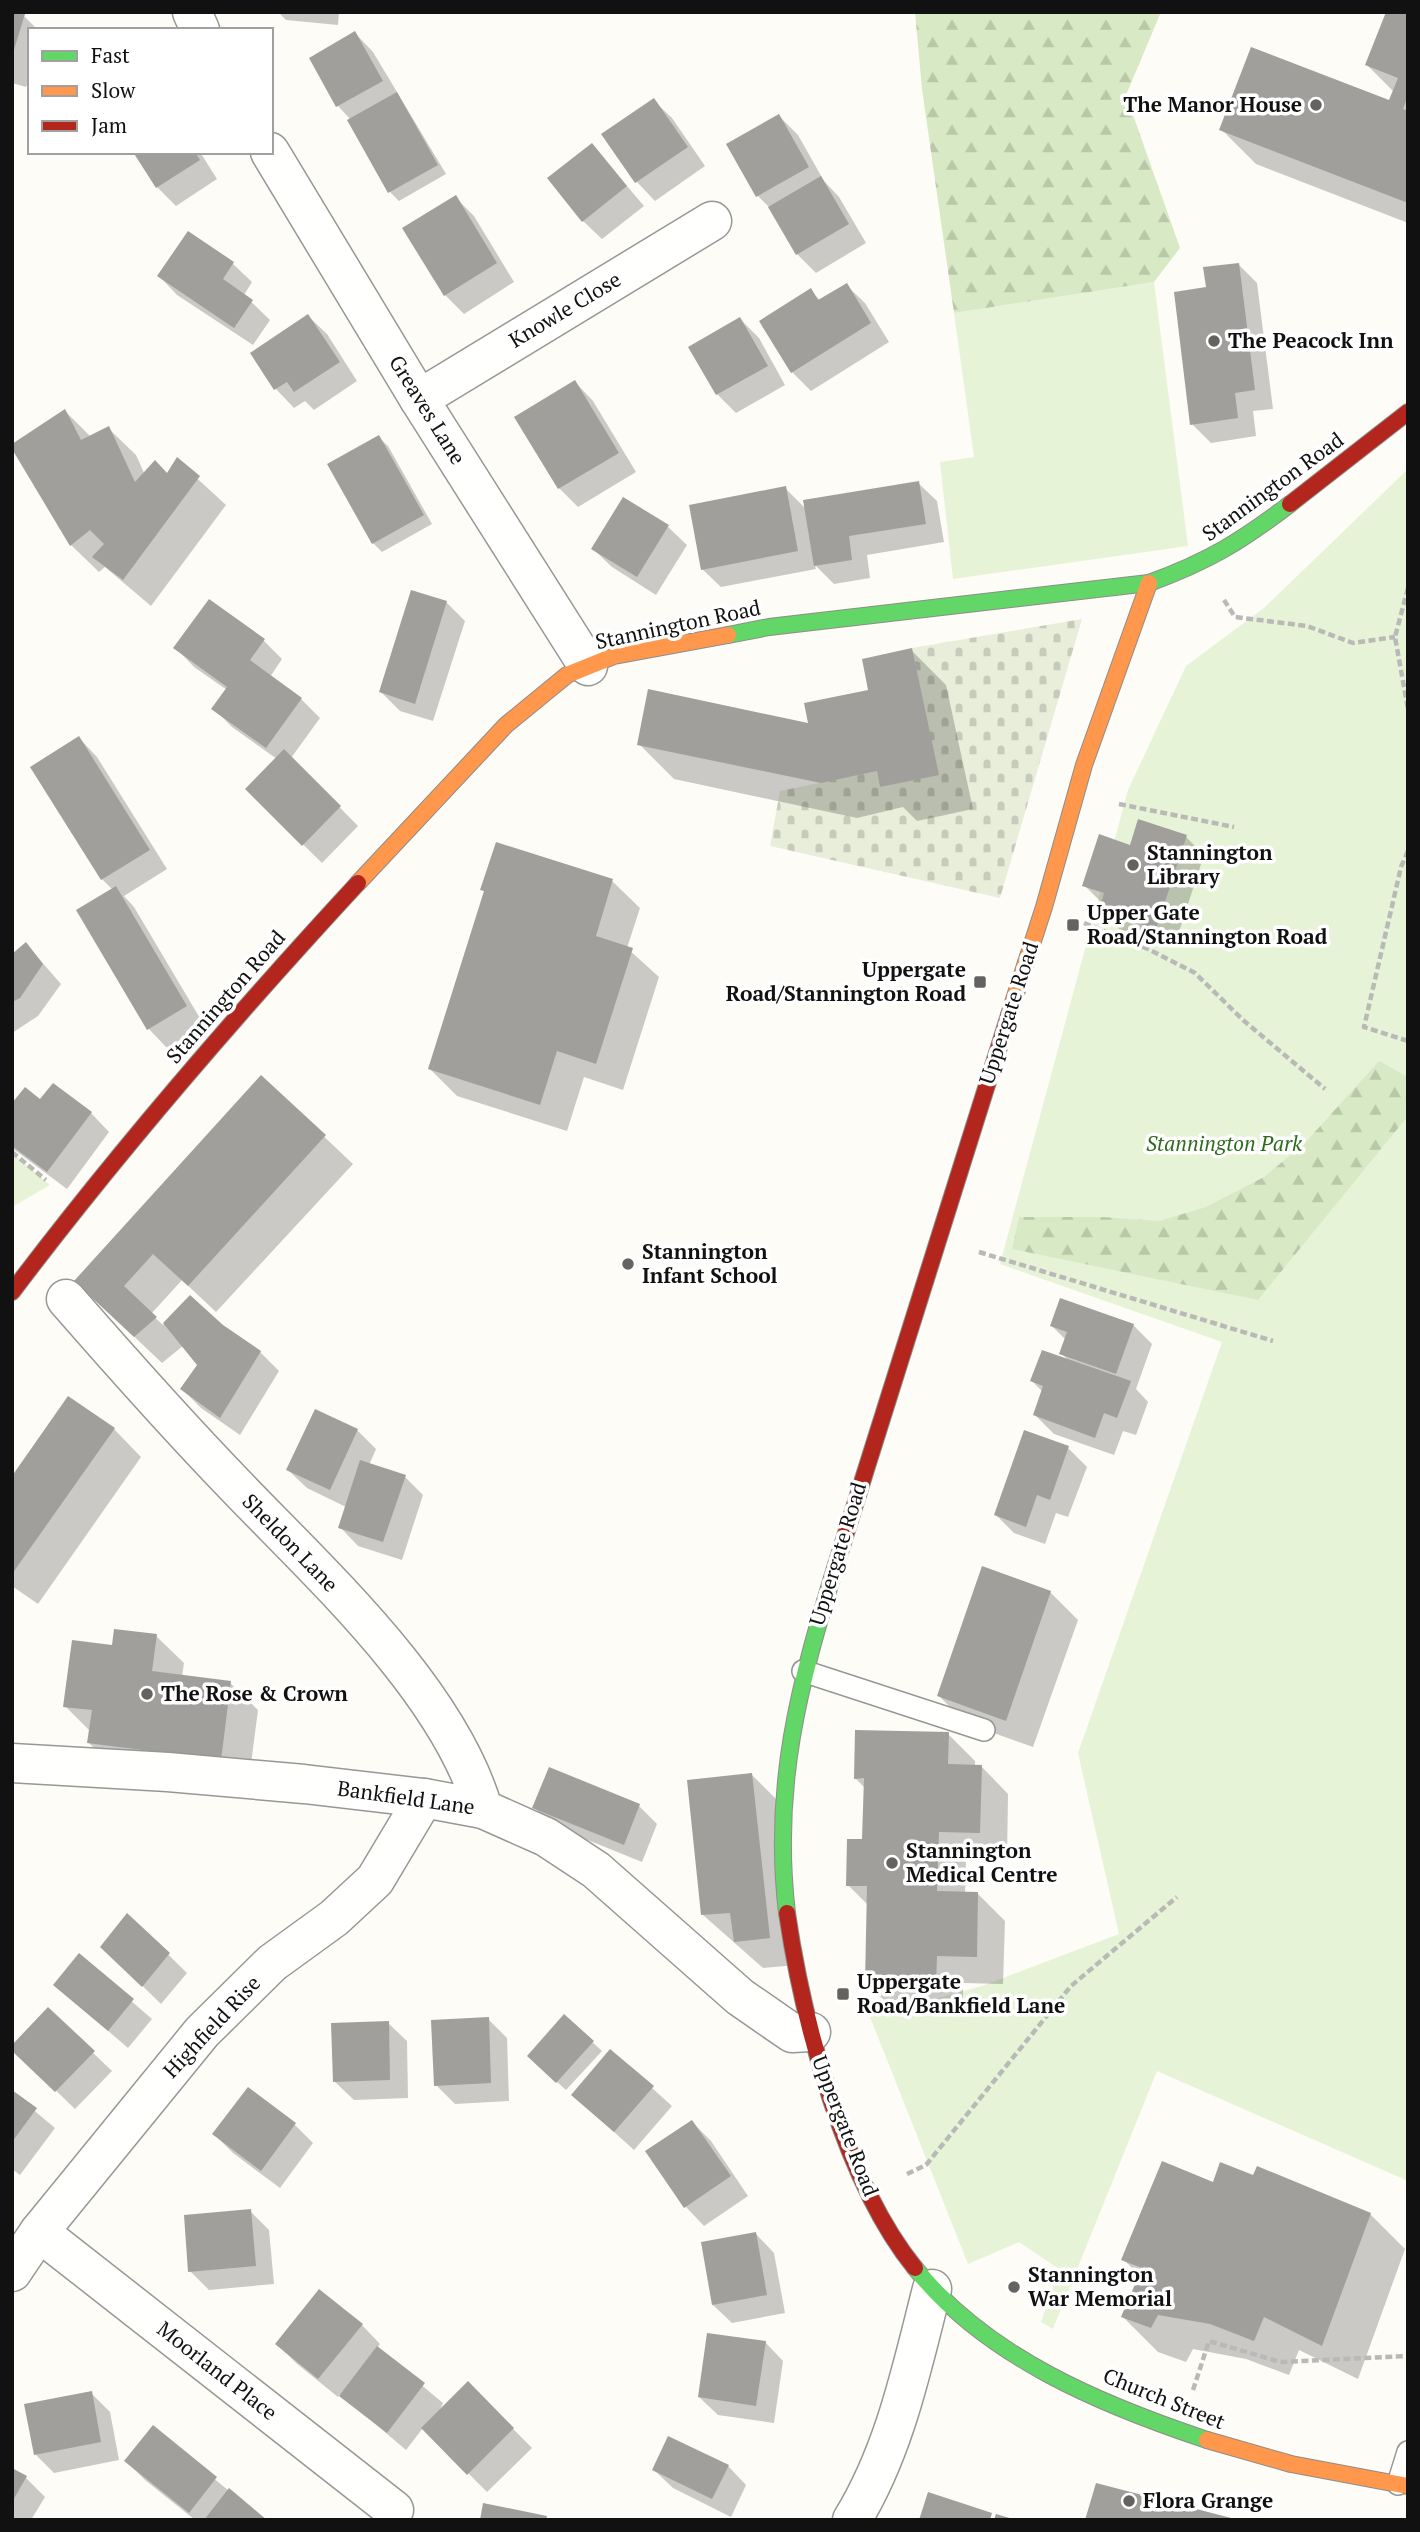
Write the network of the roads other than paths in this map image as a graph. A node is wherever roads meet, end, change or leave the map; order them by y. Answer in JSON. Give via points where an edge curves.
{"nodes":[{"id":1,"x":192,"y":12,"type":"edge"},
{"id":2,"x":199,"y":28,"type":"edge"},
{"id":3,"x":271,"y":154,"type":"edge"},
{"id":4,"x":712,"y":221,"type":"dead end"},
{"id":5,"x":419,"y":399,"type":"junction"},
{"id":6,"x":1408,"y":412,"type":"edge"},
{"id":7,"x":1149,"y":583,"type":"junction"},
{"id":8,"x":588,"y":666,"type":"junction"},
{"id":9,"x":13,"y":1290,"type":"edge"},
{"id":10,"x":66,"y":1299,"type":"dead end"},
{"id":11,"x":803,"y":1671,"type":"junction"},
{"id":12,"x":984,"y":1730,"type":"dead end"},
{"id":13,"x":12,"y":1763,"type":"edge"},
{"id":14,"x":424,"y":1798,"type":"junction"},
{"id":15,"x":483,"y":1809,"type":"junction"},
{"id":16,"x":811,"y":2032,"type":"junction"},
{"id":17,"x":39,"y":2232,"type":"junction"},
{"id":18,"x":12,"y":2272,"type":"edge"},
{"id":19,"x":932,"y":2289,"type":"junction"},
{"id":20,"x":1408,"y":2452,"type":"edge"},
{"id":21,"x":1403,"y":2485,"type":"edge"},
{"id":22,"x":394,"y":2510,"type":"dead end"},
{"id":23,"x":852,"y":2520,"type":"edge"}],
"edges":[{"from":1,"to":2,"type":"street"},
{"from":3,"to":5,"type":"street","name":"Greaves Lane"},
{"from":4,"to":5,"type":"street","name":"Knowle Close"},
{"from":5,"to":8,"type":"street","name":"Greaves Lane"},
{"from":6,"to":7,"type":"street","name":"Stannington Road","via":[[1245,538],[1201,564]]},
{"from":7,"to":8,"type":"street","name":"Stannington Road","via":[[769,627],[635,651]]},
{"from":7,"to":11,"type":"street","name":"Uppergate Road","via":[[1084,765],[1044,907]]},
{"from":8,"to":9,"type":"street","name":"Stannington Road","via":[[567,675],[528,704],[293,952],[76,1206]]},
{"from":10,"to":15,"type":"street","name":"Sheldon Lane","via":[[168,1416],[414,1680],[458,1744]]},
{"from":11,"to":12,"type":"lane"},
{"from":11,"to":16,"type":"street","name":"Uppergate Road","via":[[781,1820],[784,1882]]},
{"from":13,"to":14,"type":"street","name":"Bankfield Lane","via":[[167,1772]]},
{"from":14,"to":15,"type":"street","name":"Bankfield Lane"},
{"from":14,"to":17,"type":"street","name":"Highfield Rise","via":[[375,1880],[239,1993]]},
{"from":15,"to":16,"type":"street","name":"Bankfield Lane","via":[[546,1837],[596,1870],[740,1997],[792,2033]]},
{"from":16,"to":19,"type":"street","name":"Uppergate Road","via":[[869,2194],[896,2245]]},
{"from":17,"to":18,"type":"street","name":"Highfield Rise"},
{"from":17,"to":22,"type":"street","name":"Moorland Place"},
{"from":19,"to":21,"type":"street","name":"Church Street","via":[[1029,2363],[1119,2407],[1278,2461]]},
{"from":19,"to":23,"type":"street","via":[[907,2387],[871,2488]]},
{"from":20,"to":21,"type":"lane"}]}
